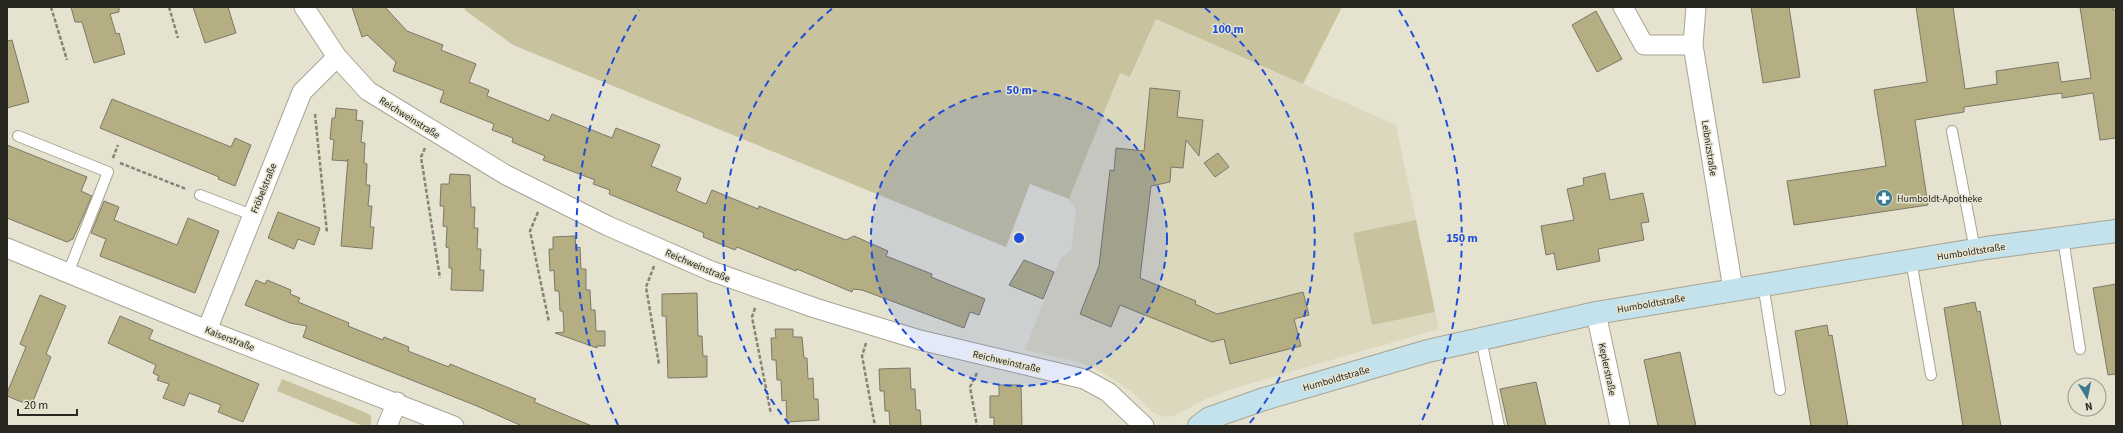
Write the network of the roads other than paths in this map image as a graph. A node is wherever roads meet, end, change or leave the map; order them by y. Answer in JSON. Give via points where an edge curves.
{"nodes":[{"id":1,"x":304,"y":7,"type":"edge"},
{"id":2,"x":1623,"y":7,"type":"edge"},
{"id":3,"x":1696,"y":7,"type":"edge"},
{"id":4,"x":1693,"y":45,"type":"junction"},
{"id":5,"x":337,"y":57,"type":"junction"},
{"id":6,"x":1952,"y":131,"type":"dead end"},
{"id":7,"x":18,"y":136,"type":"dead end"},
{"id":8,"x":200,"y":195,"type":"road end"},
{"id":9,"x":252,"y":215,"type":"junction"},
{"id":10,"x":2116,"y":231,"type":"edge"},
{"id":11,"x":2063,"y":238,"type":"junction"},
{"id":12,"x":7,"y":248,"type":"edge"},
{"id":13,"x":1975,"y":250,"type":"junction"},
{"id":14,"x":1911,"y":260,"type":"junction"},
{"id":15,"x":68,"y":273,"type":"junction"},
{"id":16,"x":1763,"y":284,"type":"junction"},
{"id":17,"x":1733,"y":289,"type":"junction"},
{"id":18,"x":1596,"y":313,"type":"junction"},
{"id":19,"x":208,"y":330,"type":"junction"},
{"id":20,"x":1481,"y":339,"type":"junction"},
{"id":21,"x":2080,"y":349,"type":"dead end"},
{"id":22,"x":1931,"y":375,"type":"dead end"},
{"id":23,"x":1780,"y":390,"type":"dead end"},
{"id":24,"x":397,"y":402,"type":"junction"},
{"id":25,"x":387,"y":426,"type":"edge"},
{"id":26,"x":454,"y":426,"type":"edge"},
{"id":27,"x":1144,"y":426,"type":"edge"},
{"id":28,"x":1199,"y":426,"type":"edge"},
{"id":29,"x":1500,"y":426,"type":"edge"},
{"id":30,"x":1620,"y":426,"type":"edge"}],
"edges":[{"from":1,"to":5,"type":"street","name":"Reichweinstraße"},
{"from":2,"to":4,"type":"street","via":[[1644,44]]},
{"from":3,"to":4,"type":"street","name":"Leibnizstraße"},
{"from":4,"to":17,"type":"street","name":"Leibnizstraße"},
{"from":5,"to":9,"type":"street","name":"Fröbelstraße","via":[[302,92]]},
{"from":5,"to":27,"type":"street","name":"Reichweinstraße","via":[[368,91],[506,175],[608,226],[761,290],[920,340],[1084,379],[1108,392]]},
{"from":6,"to":13,"type":"lane"},
{"from":7,"to":15,"type":"lane","via":[[108,172],[104,190]]},
{"from":8,"to":9,"type":"lane"},
{"from":9,"to":19,"type":"street","name":"Fröbelstraße"},
{"from":10,"to":11,"type":"street","name":"Humboldtstraße"},
{"from":11,"to":13,"type":"street","name":"Humboldtstraße"},
{"from":11,"to":21,"type":"lane"},
{"from":12,"to":15,"type":"street","name":"Kaiserstraße"},
{"from":13,"to":14,"type":"street","name":"Humboldtstraße"},
{"from":14,"to":16,"type":"street","name":"Humboldtstraße"},
{"from":14,"to":22,"type":"lane"},
{"from":15,"to":19,"type":"street","name":"Kaiserstraße"},
{"from":16,"to":17,"type":"street","name":"Humboldtstraße"},
{"from":16,"to":23,"type":"lane"},
{"from":17,"to":18,"type":"street","name":"Humboldtstraße"},
{"from":18,"to":20,"type":"street","name":"Humboldtstraße"},
{"from":18,"to":30,"type":"street","name":"Keplerstraße"},
{"from":19,"to":24,"type":"street","name":"Kaiserstraße"},
{"from":20,"to":28,"type":"street","name":"Humboldtstraße","via":[[1428,351],[1261,400],[1210,418]]},
{"from":20,"to":29,"type":"lane"},
{"from":24,"to":25,"type":"street"},
{"from":24,"to":26,"type":"street","name":"Kaiserstraße"}]}
